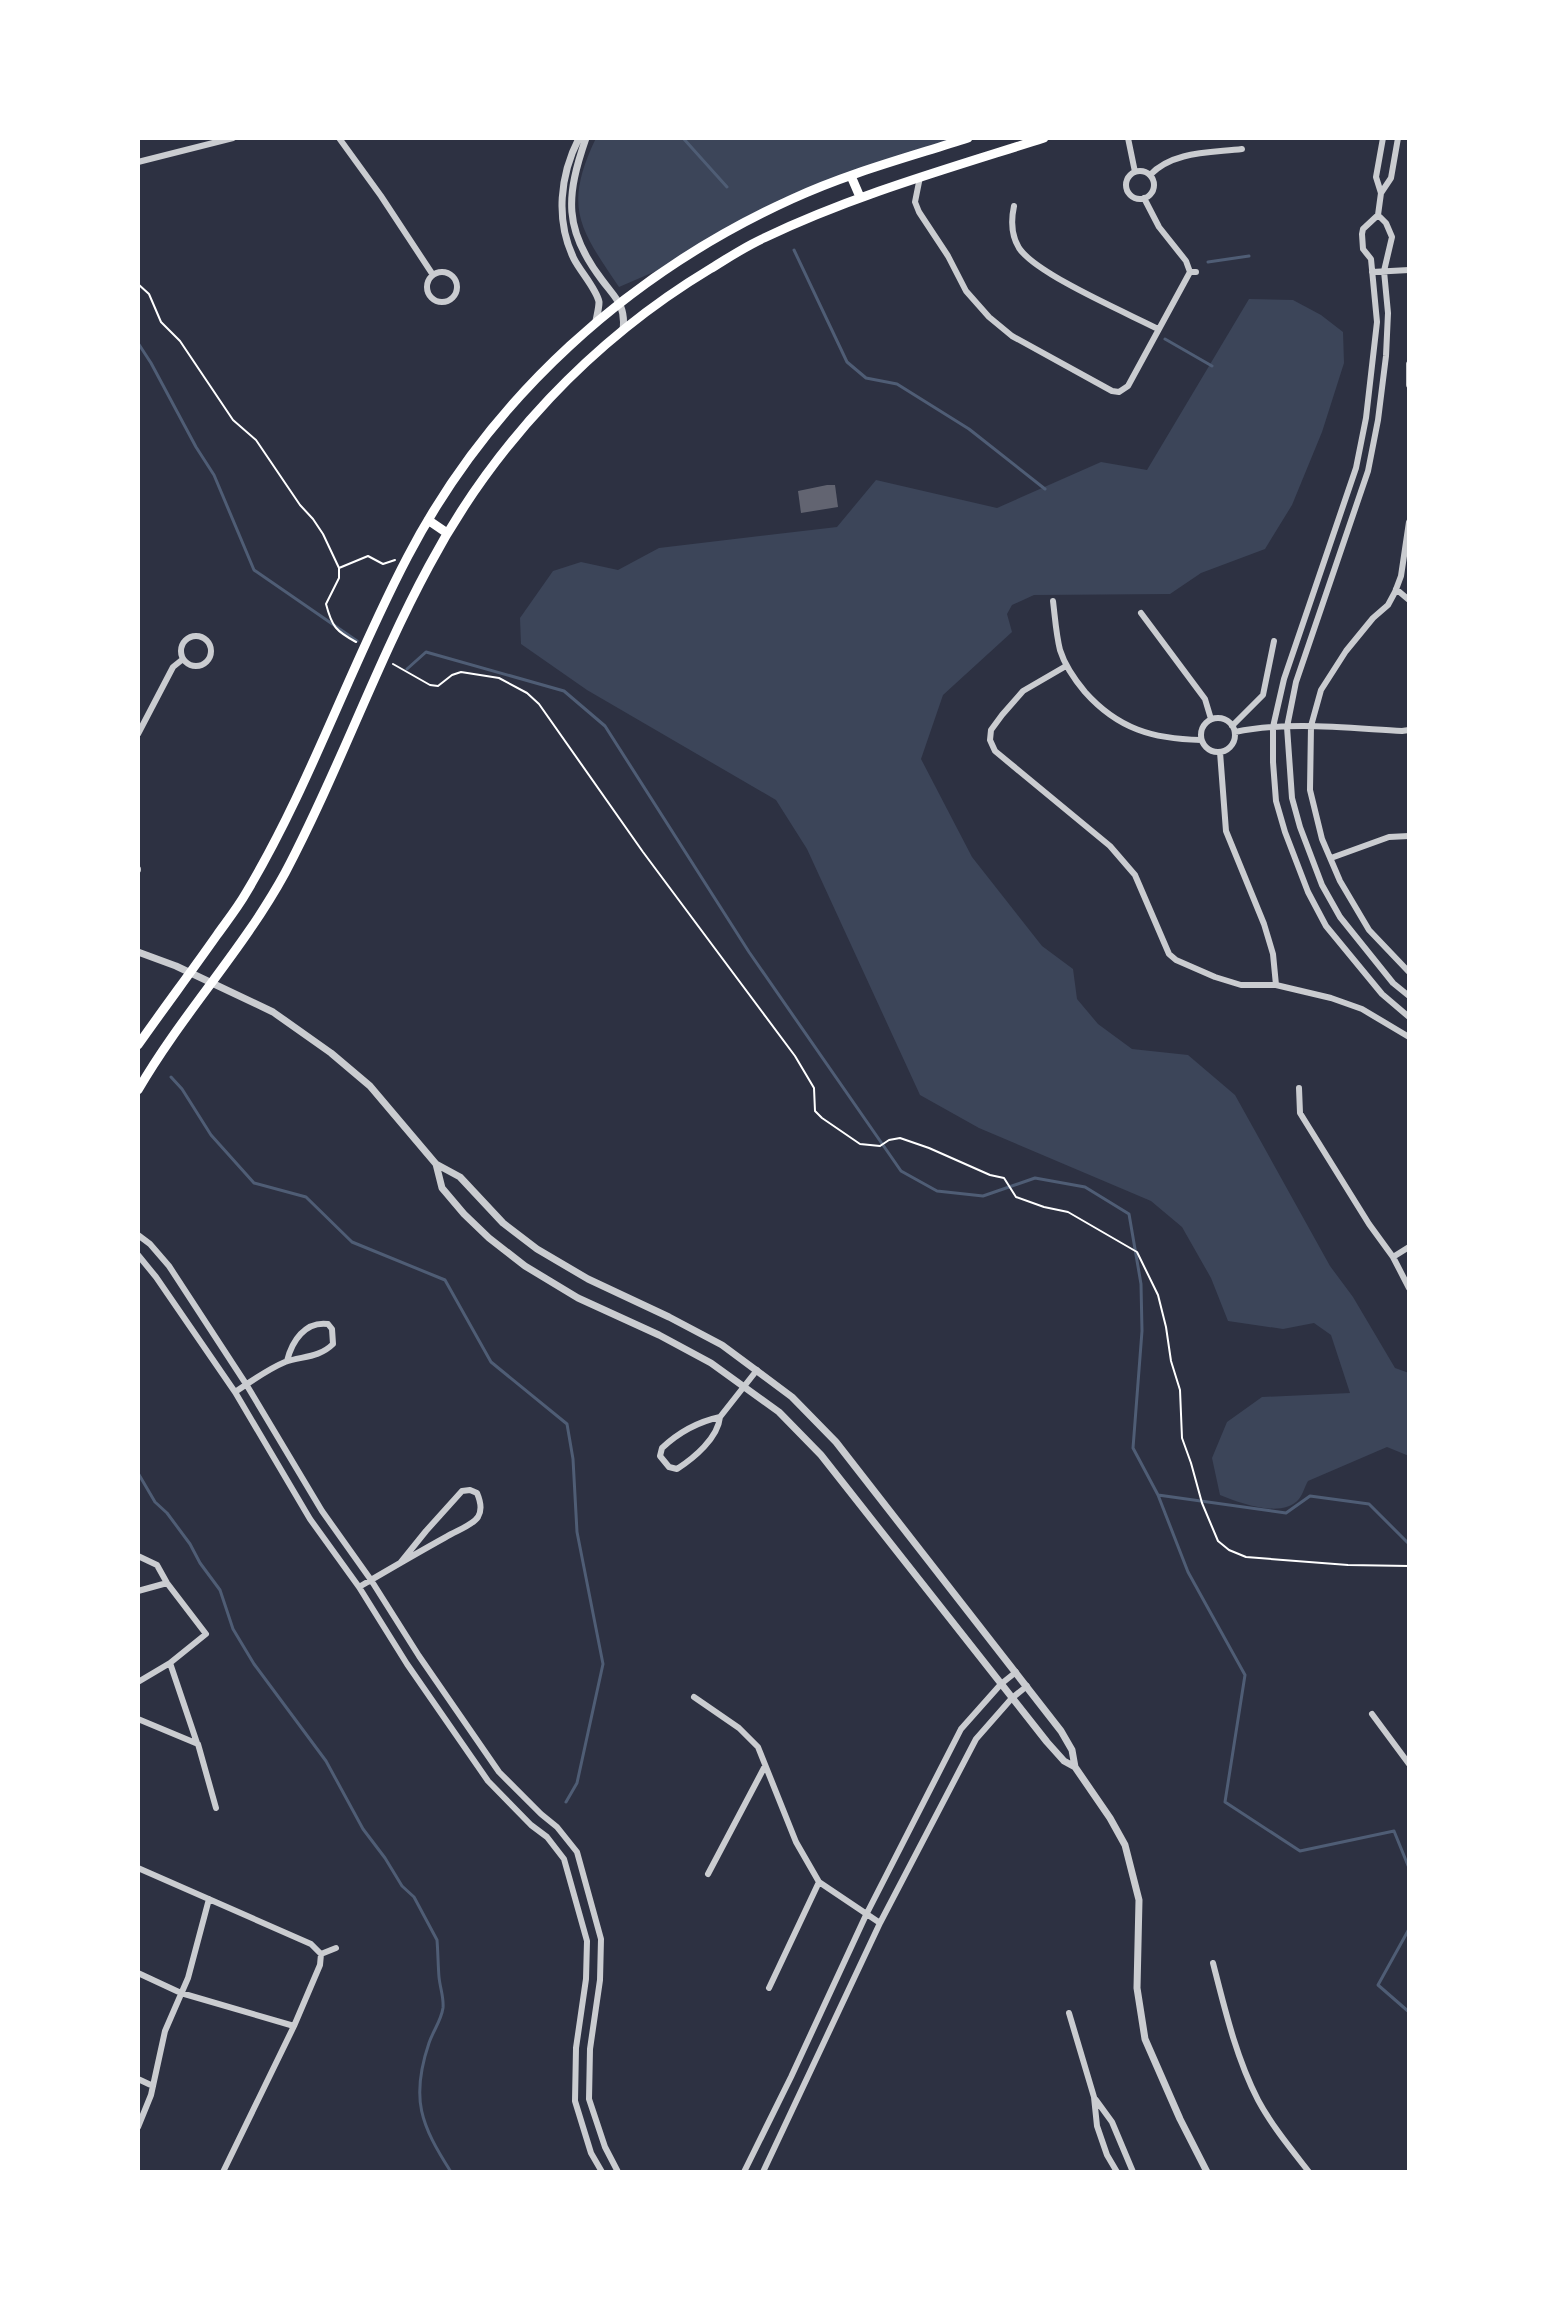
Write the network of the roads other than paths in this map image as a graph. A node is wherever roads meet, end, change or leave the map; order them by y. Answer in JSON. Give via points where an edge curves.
{"nodes":[{"id":1,"x":233,"y":138,"type":"edge"},
{"id":2,"x":339,"y":138,"type":"edge"},
{"id":3,"x":579,"y":138,"type":"edge"},
{"id":4,"x":586,"y":138,"type":"edge"},
{"id":5,"x":968,"y":138,"type":"edge"},
{"id":6,"x":1044,"y":138,"type":"edge"},
{"id":7,"x":1128,"y":138,"type":"edge"},
{"id":8,"x":1383,"y":138,"type":"edge"},
{"id":9,"x":1398,"y":138,"type":"edge"},
{"id":10,"x":1242,"y":149,"type":"dead end"},
{"id":11,"x":138,"y":162,"type":"edge"},
{"id":12,"x":1135,"y":172,"type":"junction"},
{"id":13,"x":1150,"y":175,"type":"junction"},
{"id":14,"x":851,"y":176,"type":"junction"},
{"id":15,"x":920,"y":177,"type":"junction"},
{"id":16,"x":1381,"y":193,"type":"junction"},
{"id":17,"x":860,"y":197,"type":"junction"},
{"id":18,"x":1144,"y":198,"type":"junction"},
{"id":19,"x":1014,"y":206,"type":"dead end"},
{"id":20,"x":1378,"y":215,"type":"junction"},
{"id":21,"x":1409,"y":270,"type":"edge"},
{"id":22,"x":1384,"y":271,"type":"junction"},
{"id":23,"x":1372,"y":272,"type":"junction"},
{"id":24,"x":433,"y":275,"type":"junction"},
{"id":25,"x":620,"y":302,"type":"junction"},
{"id":26,"x":596,"y":321,"type":"junction"},
{"id":27,"x":1158,"y":329,"type":"junction"},
{"id":28,"x":623,"y":330,"type":"junction"},
{"id":29,"x":1409,"y":364,"type":"edge"},
{"id":30,"x":1409,"y":385,"type":"edge"},
{"id":31,"x":428,"y":520,"type":"junction"},
{"id":32,"x":1409,"y":522,"type":"edge"},
{"id":33,"x":447,"y":533,"type":"junction"},
{"id":34,"x":1396,"y":589,"type":"junction"},
{"id":35,"x":1409,"y":600,"type":"edge"},
{"id":36,"x":1053,"y":601,"type":"dead end"},
{"id":37,"x":1141,"y":613,"type":"dead end"},
{"id":38,"x":1274,"y":641,"type":"dead end"},
{"id":39,"x":183,"y":659,"type":"junction"},
{"id":40,"x":1066,"y":666,"type":"junction"},
{"id":41,"x":1211,"y":719,"type":"junction"},
{"id":42,"x":1311,"y":726,"type":"junction"},
{"id":43,"x":1273,"y":727,"type":"junction"},
{"id":44,"x":1287,"y":727,"type":"junction"},
{"id":45,"x":1233,"y":729,"type":"junction"},
{"id":46,"x":1409,"y":730,"type":"edge"},
{"id":47,"x":138,"y":734,"type":"edge"},
{"id":48,"x":1201,"y":740,"type":"junction"},
{"id":49,"x":1220,"y":752,"type":"junction"},
{"id":50,"x":1409,"y":836,"type":"edge"},
{"id":51,"x":1331,"y":858,"type":"junction"},
{"id":52,"x":138,"y":952,"type":"edge"},
{"id":53,"x":1408,"y":968,"type":"edge"},
{"id":54,"x":189,"y":974,"type":"junction"},
{"id":55,"x":212,"y":984,"type":"junction"},
{"id":56,"x":1276,"y":985,"type":"junction"},
{"id":57,"x":1409,"y":996,"type":"edge"},
{"id":58,"x":1409,"y":1017,"type":"edge"},
{"id":59,"x":1409,"y":1037,"type":"edge"},
{"id":60,"x":138,"y":1045,"type":"edge"},
{"id":61,"x":1299,"y":1088,"type":"dead end"},
{"id":62,"x":138,"y":1090,"type":"edge"},
{"id":63,"x":436,"y":1164,"type":"junction"},
{"id":64,"x":138,"y":1235,"type":"edge"},
{"id":65,"x":1409,"y":1247,"type":"edge"},
{"id":66,"x":138,"y":1255,"type":"edge"},
{"id":67,"x":1393,"y":1257,"type":"junction"},
{"id":68,"x":1409,"y":1288,"type":"edge"},
{"id":69,"x":287,"y":1361,"type":"junction"},
{"id":70,"x":757,"y":1370,"type":"junction"},
{"id":71,"x":246,"y":1384,"type":"junction"},
{"id":72,"x":744,"y":1385,"type":"junction"},
{"id":73,"x":235,"y":1392,"type":"junction"},
{"id":74,"x":720,"y":1417,"type":"junction"},
{"id":75,"x":138,"y":1556,"type":"edge"},
{"id":76,"x":401,"y":1562,"type":"junction"},
{"id":77,"x":371,"y":1580,"type":"junction"},
{"id":78,"x":167,"y":1583,"type":"junction"},
{"id":79,"x":359,"y":1587,"type":"junction"},
{"id":80,"x":138,"y":1591,"type":"edge"},
{"id":81,"x":170,"y":1663,"type":"junction"},
{"id":82,"x":1016,"y":1672,"type":"junction"},
{"id":83,"x":138,"y":1682,"type":"edge"},
{"id":84,"x":1001,"y":1684,"type":"junction"},
{"id":85,"x":1027,"y":1686,"type":"junction"},
{"id":86,"x":694,"y":1697,"type":"dead end"},
{"id":87,"x":1012,"y":1698,"type":"junction"},
{"id":88,"x":1372,"y":1714,"type":"dead end"},
{"id":89,"x":138,"y":1719,"type":"edge"},
{"id":90,"x":198,"y":1744,"type":"junction"},
{"id":91,"x":1409,"y":1764,"type":"edge"},
{"id":92,"x":765,"y":1766,"type":"junction"},
{"id":93,"x":1075,"y":1767,"type":"junction"},
{"id":94,"x":216,"y":1808,"type":"dead end"},
{"id":95,"x":138,"y":1868,"type":"edge"},
{"id":96,"x":708,"y":1874,"type":"dead end"},
{"id":97,"x":819,"y":1882,"type":"junction"},
{"id":98,"x":209,"y":1899,"type":"junction"},
{"id":99,"x":866,"y":1915,"type":"junction"},
{"id":100,"x":880,"y":1923,"type":"junction"},
{"id":101,"x":336,"y":1948,"type":"dead end"},
{"id":102,"x":321,"y":1954,"type":"junction"},
{"id":103,"x":1213,"y":1963,"type":"dead end"},
{"id":104,"x":138,"y":1973,"type":"edge"},
{"id":105,"x":769,"y":1988,"type":"dead end"},
{"id":106,"x":181,"y":1993,"type":"junction"},
{"id":107,"x":1069,"y":2013,"type":"dead end"},
{"id":108,"x":294,"y":2026,"type":"junction"},
{"id":109,"x":791,"y":2077,"type":"junction"},
{"id":110,"x":138,"y":2079,"type":"edge"},
{"id":111,"x":805,"y":2083,"type":"junction"},
{"id":112,"x":153,"y":2086,"type":"junction"},
{"id":113,"x":1094,"y":2097,"type":"junction"},
{"id":114,"x":138,"y":2127,"type":"edge"},
{"id":115,"x":223,"y":2172,"type":"edge"},
{"id":116,"x":602,"y":2172,"type":"edge"},
{"id":117,"x":618,"y":2172,"type":"edge"},
{"id":118,"x":744,"y":2172,"type":"edge"},
{"id":119,"x":763,"y":2172,"type":"edge"},
{"id":120,"x":1117,"y":2172,"type":"edge"},
{"id":121,"x":1133,"y":2172,"type":"edge"},
{"id":122,"x":1207,"y":2172,"type":"edge"},
{"id":123,"x":1309,"y":2172,"type":"edge"}],
"edges":[{"from":1,"to":11,"type":"street"},
{"from":2,"to":24,"type":"street"},
{"from":3,"to":26,"type":"street","via":[[562,186],[562,223],[574,259],[597,295]]},
{"from":4,"to":25,"type":"street","via":[[572,185],[572,217],[582,250]]},
{"from":5,"to":14,"type":"main road"},
{"from":6,"to":15,"type":"main road"},
{"from":7,"to":12,"type":"street"},
{"from":8,"to":16,"type":"street","via":[[1376,177]]},
{"from":9,"to":16,"type":"street","via":[[1391,178]]},
{"from":10,"to":13,"type":"street","via":[[1173,159]]},
{"from":12,"to":13,"type":"street"},
{"from":12,"to":18,"type":"street","via":[[1126,187],[1131,195]]},
{"from":13,"to":18,"type":"street","via":[[1153,188]]},
{"from":14,"to":17,"type":"main road"},
{"from":14,"to":25,"type":"main road","via":[[726,232]]},
{"from":15,"to":17,"type":"main road"},
{"from":15,"to":27,"type":"street","via":[[915,202],[919,212],[966,291],[1012,336],[1119,392],[1128,386]]},
{"from":16,"to":20,"type":"street"},
{"from":17,"to":28,"type":"main road","via":[[762,238]]},
{"from":18,"to":27,"type":"street","via":[[1193,272]]},
{"from":19,"to":27,"type":"street","via":[[1015,240],[1030,260]]},
{"from":20,"to":22,"type":"street","via":[[1392,237]]},
{"from":20,"to":23,"type":"street","via":[[1362,234]]},
{"from":21,"to":22,"type":"street"},
{"from":22,"to":23,"type":"street"},
{"from":22,"to":44,"type":"street","via":[[1386,356],[1368,471],[1300,670]]},
{"from":23,"to":43,"type":"street","via":[[1377,322],[1356,468],[1284,679]]},
{"from":24,"to":24,"type":"street","via":[[427,289],[432,298],[451,299],[454,278],[447,272]]},
{"from":25,"to":26,"type":"main road"},
{"from":25,"to":28,"type":"street"},
{"from":26,"to":31,"type":"main road","via":[[502,417]]},
{"from":28,"to":33,"type":"main road","via":[[535,415]]},
{"from":29,"to":30,"type":"street"},
{"from":31,"to":33,"type":"main road"},
{"from":31,"to":54,"type":"main road","via":[[286,821],[245,894]]},
{"from":32,"to":34,"type":"street"},
{"from":33,"to":55,"type":"main road","via":[[285,872]]},
{"from":34,"to":35,"type":"street"},
{"from":34,"to":42,"type":"street","via":[[1332,669]]},
{"from":36,"to":40,"type":"street"},
{"from":37,"to":41,"type":"street","via":[[1205,699]]},
{"from":38,"to":45,"type":"street","via":[[1263,695]]},
{"from":39,"to":39,"type":"street","via":[[181,644],[188,637],[198,635],[210,645],[205,663],[195,666]]},
{"from":39,"to":47,"type":"street","via":[[173,667]]},
{"from":40,"to":48,"type":"street","via":[[1113,718],[1156,736]]},
{"from":40,"to":56,"type":"street","via":[[1023,691],[986,740],[1110,846],[1135,875],[1176,960],[1241,985]]},
{"from":41,"to":45,"type":"street","via":[[1223,718]]},
{"from":41,"to":48,"type":"street"},
{"from":42,"to":44,"type":"street"},
{"from":42,"to":46,"type":"street"},
{"from":42,"to":51,"type":"street","via":[[1310,790]]},
{"from":43,"to":44,"type":"street"},
{"from":43,"to":45,"type":"street"},
{"from":43,"to":58,"type":"street","via":[[1276,801],[1308,892],[1326,926],[1382,994]]},
{"from":44,"to":57,"type":"street","via":[[1292,798],[1322,885],[1340,917]]},
{"from":45,"to":49,"type":"street","via":[[1230,747]]},
{"from":48,"to":49,"type":"street","via":[[1206,748]]},
{"from":49,"to":56,"type":"street","via":[[1226,831],[1264,924]]},
{"from":50,"to":51,"type":"street","via":[[1389,837]]},
{"from":51,"to":53,"type":"street","via":[[1369,930]]},
{"from":52,"to":54,"type":"street"},
{"from":54,"to":55,"type":"street"},
{"from":54,"to":60,"type":"main road"},
{"from":55,"to":62,"type":"main road"},
{"from":55,"to":63,"type":"street","via":[[273,1012],[331,1053],[370,1086]]},
{"from":56,"to":59,"type":"street","via":[[1362,1009]]},
{"from":61,"to":67,"type":"street","via":[[1300,1113]]},
{"from":63,"to":70,"type":"street","via":[[460,1177],[503,1223],[537,1249],[722,1345]]},
{"from":63,"to":72,"type":"street","via":[[442,1188],[489,1238],[525,1266]]},
{"from":64,"to":71,"type":"street","via":[[169,1266]]},
{"from":65,"to":67,"type":"street"},
{"from":66,"to":73,"type":"street"},
{"from":67,"to":68,"type":"street"},
{"from":69,"to":69,"type":"street","via":[[327,1350],[333,1344],[328,1324],[308,1326]]},
{"from":69,"to":71,"type":"street"},
{"from":70,"to":72,"type":"street"},
{"from":70,"to":82,"type":"street","via":[[836,1442]]},
{"from":71,"to":73,"type":"street"},
{"from":71,"to":77,"type":"street","via":[[322,1511]]},
{"from":72,"to":74,"type":"street"},
{"from":72,"to":84,"type":"street","via":[[821,1455]]},
{"from":73,"to":79,"type":"street","via":[[310,1519]]},
{"from":74,"to":74,"type":"street","via":[[685,1429],[660,1456],[677,1469],[691,1461]]},
{"from":75,"to":78,"type":"street","via":[[157,1565]]},
{"from":76,"to":76,"type":"street","via":[[473,1521],[480,1510],[477,1493],[462,1491]]},
{"from":76,"to":77,"type":"street"},
{"from":77,"to":79,"type":"street"},
{"from":77,"to":117,"type":"street","via":[[499,1772],[577,1852],[601,1939],[589,2099]]},
{"from":78,"to":80,"type":"street"},
{"from":78,"to":81,"type":"street","via":[[206,1634]]},
{"from":79,"to":116,"type":"street","via":[[488,1781],[564,1859],[587,1941],[575,2101]]},
{"from":81,"to":83,"type":"street"},
{"from":81,"to":90,"type":"street"},
{"from":82,"to":84,"type":"street"},
{"from":82,"to":85,"type":"street"},
{"from":84,"to":87,"type":"street"},
{"from":84,"to":99,"type":"street","via":[[961,1729]]},
{"from":85,"to":87,"type":"street"},
{"from":85,"to":93,"type":"street","via":[[1061,1731]]},
{"from":86,"to":92,"type":"street","via":[[739,1728],[758,1747]]},
{"from":87,"to":93,"type":"street","via":[[1064,1761]]},
{"from":87,"to":100,"type":"street","via":[[976,1739]]},
{"from":88,"to":91,"type":"street"},
{"from":89,"to":90,"type":"street"},
{"from":90,"to":94,"type":"street"},
{"from":92,"to":96,"type":"street"},
{"from":92,"to":97,"type":"street"},
{"from":93,"to":122,"type":"street","via":[[1125,1845],[1139,1900],[1137,1988],[1145,2039]]},
{"from":95,"to":98,"type":"street"},
{"from":97,"to":99,"type":"street"},
{"from":97,"to":105,"type":"street"},
{"from":98,"to":102,"type":"street","via":[[311,1944]]},
{"from":98,"to":106,"type":"street"},
{"from":99,"to":100,"type":"street"},
{"from":99,"to":109,"type":"street"},
{"from":100,"to":111,"type":"street"},
{"from":101,"to":102,"type":"street"},
{"from":102,"to":108,"type":"street"},
{"from":103,"to":123,"type":"street","via":[[1232,2038],[1258,2100]]},
{"from":104,"to":106,"type":"street"},
{"from":106,"to":108,"type":"street"},
{"from":106,"to":112,"type":"street","via":[[165,2031]]},
{"from":107,"to":113,"type":"street"},
{"from":108,"to":115,"type":"street"},
{"from":109,"to":111,"type":"street"},
{"from":109,"to":118,"type":"street"},
{"from":110,"to":112,"type":"street"},
{"from":111,"to":119,"type":"street"},
{"from":112,"to":114,"type":"street"},
{"from":113,"to":120,"type":"street","via":[[1097,2126]]},
{"from":113,"to":121,"type":"street","via":[[1112,2122]]}]}
